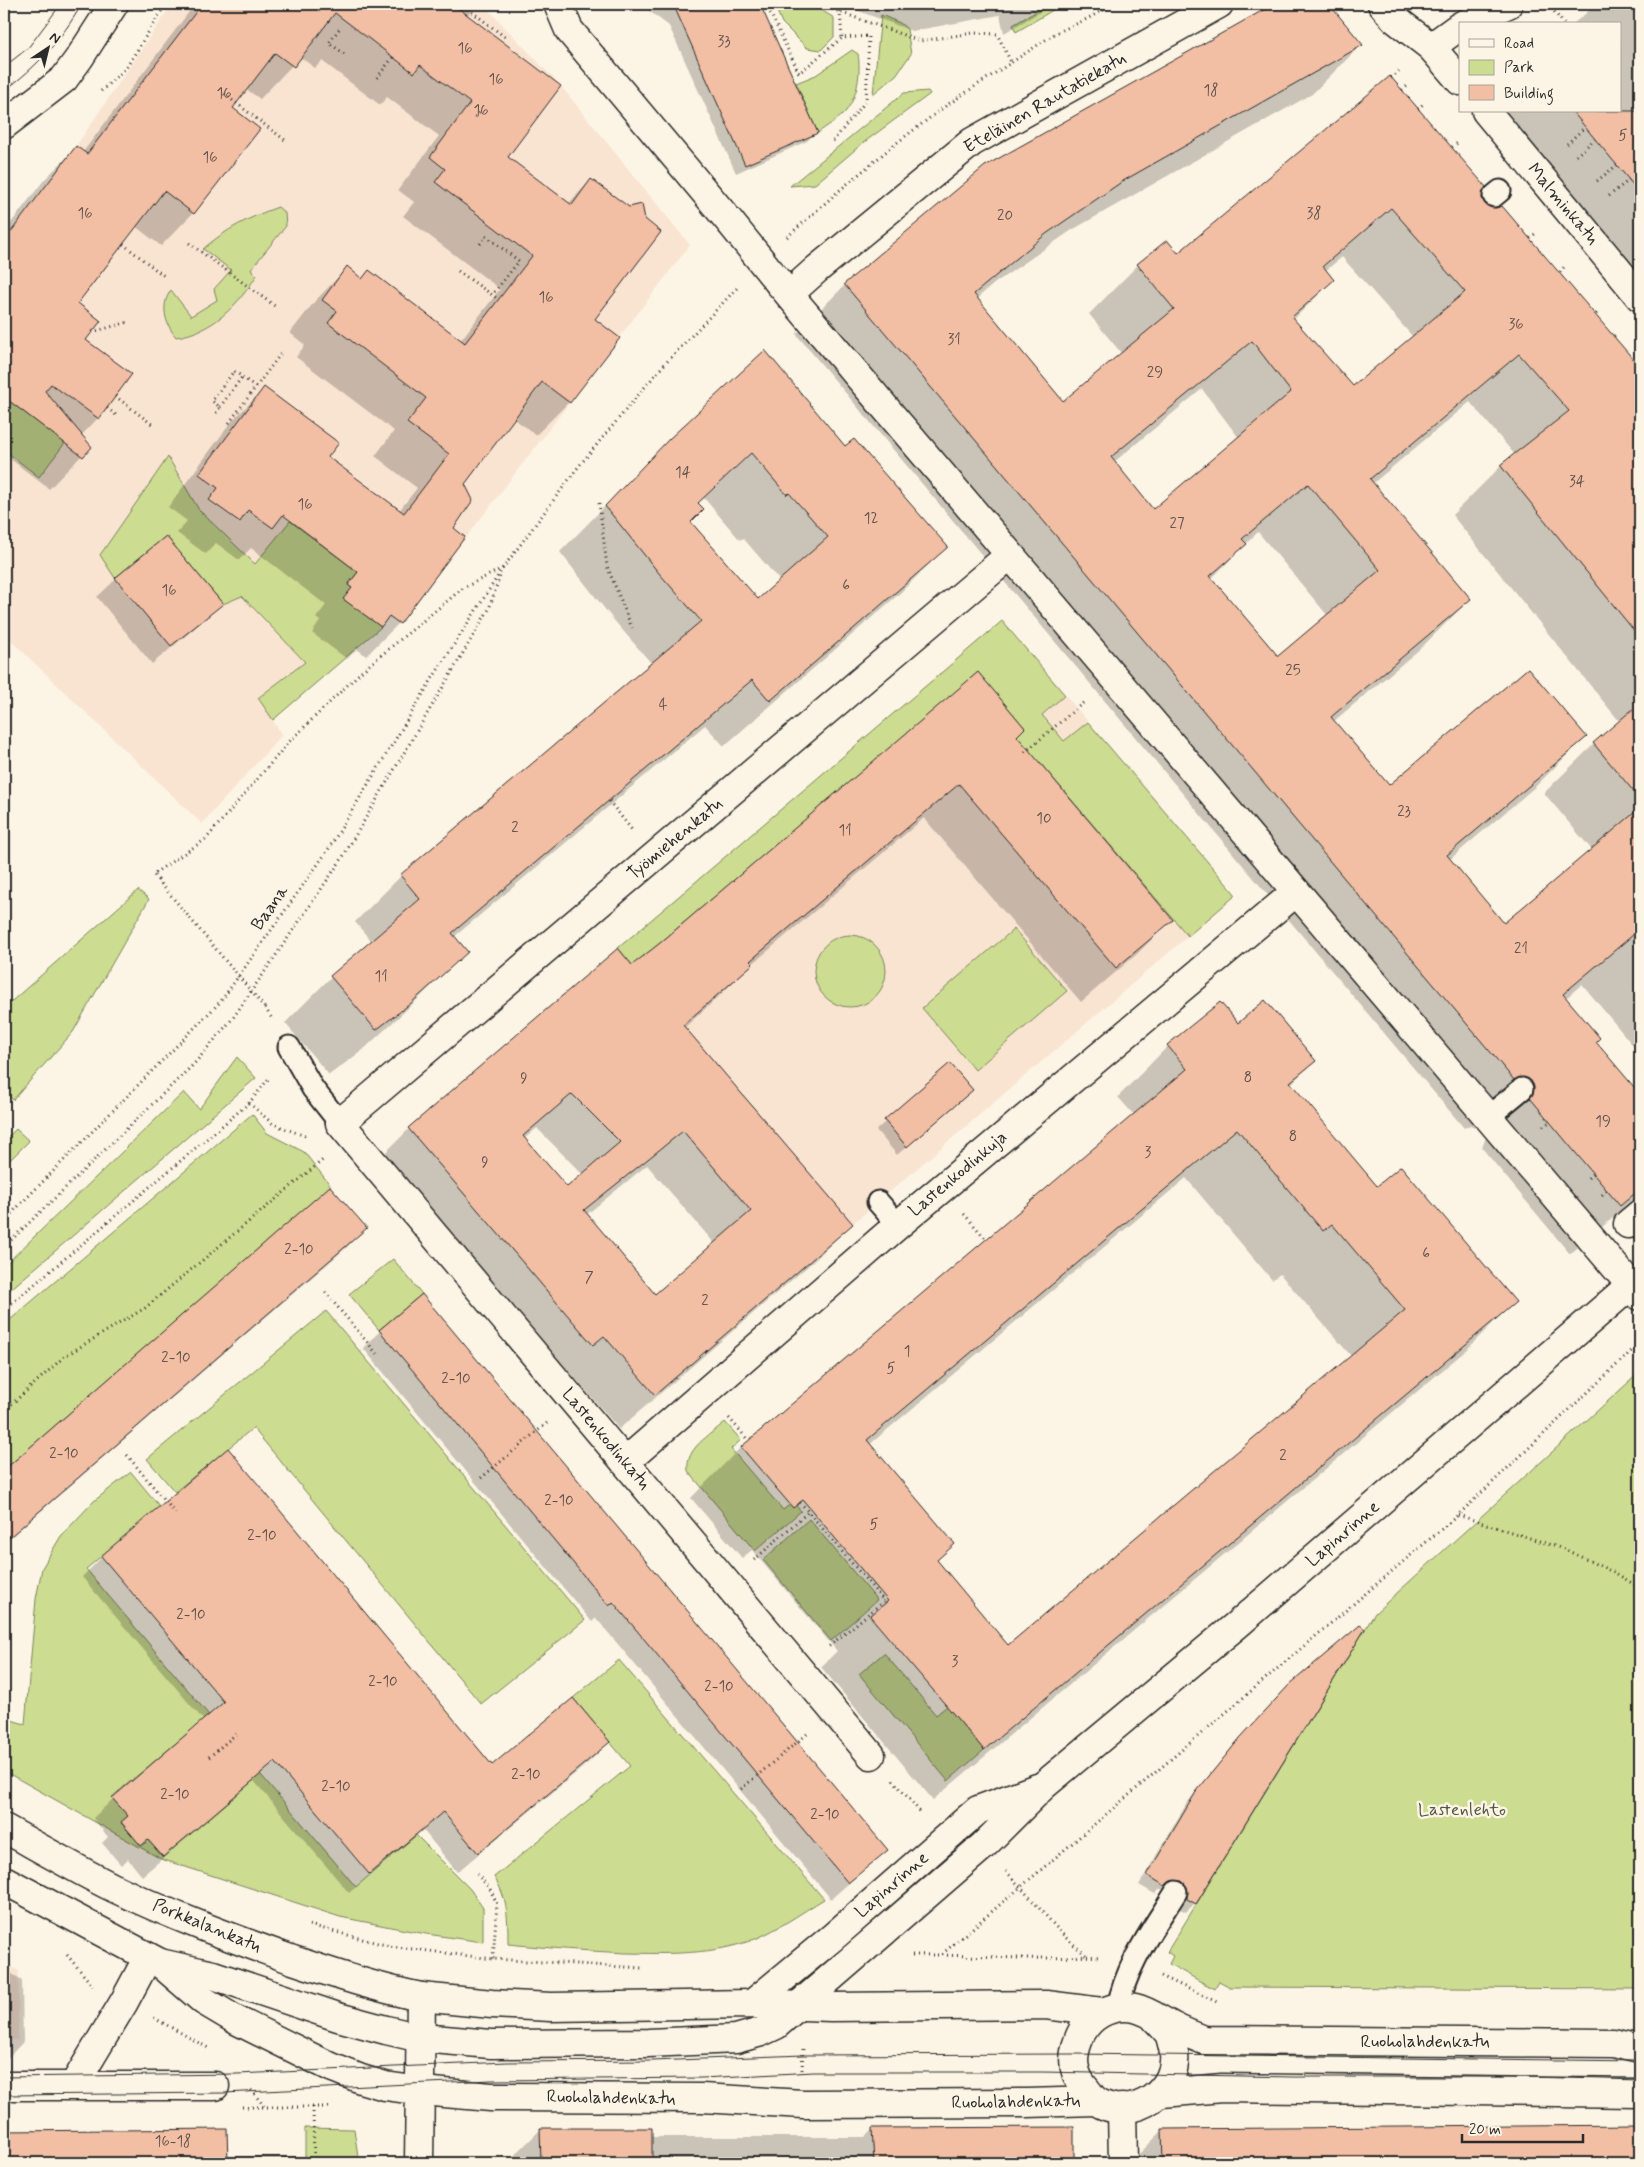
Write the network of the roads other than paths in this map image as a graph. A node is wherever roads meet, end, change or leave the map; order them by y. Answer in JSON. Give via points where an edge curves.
{"nodes":[{"id":1,"x":114,"y":4,"type":"edge"},
{"id":2,"x":558,"y":4,"type":"edge"},
{"id":3,"x":1219,"y":4,"type":"edge"},
{"id":4,"x":1508,"y":4,"type":"edge"},
{"id":5,"x":1385,"y":7,"type":"edge"},
{"id":6,"x":1468,"y":22,"type":"edge"},
{"id":7,"x":1459,"y":27,"type":"edge"},
{"id":8,"x":1431,"y":47,"type":"junction"},
{"id":9,"x":1459,"y":80,"type":"edge"},
{"id":10,"x":1487,"y":112,"type":"edge"},
{"id":11,"x":4,"y":125,"type":"edge"},
{"id":12,"x":784,"y":289,"type":"junction"},
{"id":13,"x":1640,"y":297,"type":"edge"},
{"id":14,"x":1010,"y":555,"type":"junction"},
{"id":15,"x":1296,"y":892,"type":"junction"},
{"id":16,"x":289,"y":1047,"type":"road end"},
{"id":17,"x":1522,"y":1089,"type":"dead end"},
{"id":18,"x":1488,"y":1117,"type":"junction"},
{"id":19,"x":340,"y":1123,"type":"junction"},
{"id":20,"x":878,"y":1202,"type":"dead end"},
{"id":21,"x":898,"y":1225,"type":"junction"},
{"id":22,"x":1637,"y":1286,"type":"edge"},
{"id":23,"x":625,"y":1462,"type":"junction"},
{"id":24,"x":871,"y":1755,"type":"road end"},
{"id":25,"x":1043,"y":1786,"type":"junction"},
{"id":26,"x":4,"y":1828,"type":"edge"},
{"id":27,"x":4,"y":1880,"type":"edge"},
{"id":28,"x":1176,"y":1892,"type":"dead end"},
{"id":29,"x":154,"y":1960,"type":"junction"},
{"id":30,"x":421,"y":1997,"type":"junction"},
{"id":31,"x":752,"y":2004,"type":"junction"},
{"id":32,"x":799,"y":2005,"type":"junction"},
{"id":33,"x":1110,"y":2010,"type":"junction"},
{"id":34,"x":1154,"y":2017,"type":"junction"},
{"id":35,"x":421,"y":2038,"type":"junction"},
{"id":36,"x":1640,"y":2049,"type":"edge"},
{"id":37,"x":74,"y":2085,"type":"junction"},
{"id":38,"x":4,"y":2086,"type":"edge"},
{"id":39,"x":214,"y":2086,"type":"road end"},
{"id":40,"x":421,"y":2091,"type":"junction"},
{"id":41,"x":1162,"y":2093,"type":"junction"},
{"id":42,"x":1640,"y":2093,"type":"edge"},
{"id":43,"x":1096,"y":2101,"type":"junction"},
{"id":44,"x":1122,"y":2108,"type":"junction"},
{"id":45,"x":420,"y":2163,"type":"edge"},
{"id":46,"x":1123,"y":2163,"type":"edge"}],
"edges":[{"from":1,"to":11,"type":"street","via":[[64,79]]},
{"from":2,"to":12,"type":"street","bridge":true,"via":[[569,30]]},
{"from":3,"to":12,"type":"street","name":"Eteläinen Rautatiekatu","via":[[972,142],[816,268]]},
{"from":4,"to":6,"type":"street"},
{"from":5,"to":8,"type":"street"},
{"from":7,"to":8,"type":"street"},
{"from":8,"to":9,"type":"street"},
{"from":10,"to":13,"type":"street","name":"Malminkatu"},
{"from":12,"to":14,"type":"street"},
{"from":14,"to":15,"type":"street"},
{"from":14,"to":19,"type":"street","name":"Työmiehenkatu"},
{"from":15,"to":18,"type":"street"},
{"from":15,"to":21,"type":"street","name":"Lastenkodinkuja"},
{"from":16,"to":19,"type":"lane","via":[[313,1089]]},
{"from":17,"to":18,"type":"lane"},
{"from":18,"to":22,"type":"street"},
{"from":19,"to":23,"type":"street","name":"Lastenkodinkatu"},
{"from":20,"to":21,"type":"lane"},
{"from":21,"to":23,"type":"street","name":"Lastenkodinkuja"},
{"from":22,"to":25,"type":"street","name":"Lapinrinne"},
{"from":23,"to":24,"type":"street","name":"Lastenkodinkatu"},
{"from":25,"to":31,"type":"street","name":"Lapinrinne","via":[[978,1810]]},
{"from":25,"to":32,"type":"street","name":"Lapinrinne","via":[[984,1845]]},
{"from":26,"to":30,"type":"street","name":"Porkkalankatu","via":[[113,1887],[184,1919],[340,1976]]},
{"from":27,"to":29,"type":"street"},
{"from":28,"to":33,"type":"lane","via":[[1130,1965]]},
{"from":29,"to":35,"type":"street","via":[[213,1975],[338,2017]]},
{"from":29,"to":37,"type":"street","via":[[124,2002]]},
{"from":29,"to":40,"type":"street","name":"Ruoholahdenkatu","via":[[204,2001],[323,2063],[385,2086]]},
{"from":30,"to":31,"type":"street","via":[[551,2007]]},
{"from":30,"to":35,"type":"street"},
{"from":31,"to":32,"type":"street"},
{"from":32,"to":33,"type":"street","via":[[1046,2006]]},
{"from":32,"to":35,"type":"street","via":[[776,2025],[736,2039],[491,2044]]},
{"from":33,"to":34,"type":"street","via":[[1136,2008]]},
{"from":33,"to":43,"type":"street","via":[[1094,2017],[1081,2031],[1073,2054],[1078,2079]]},
{"from":34,"to":36,"type":"street","name":"Ruoholahdenkatu","via":[[1204,2040],[1613,2043]]},
{"from":34,"to":41,"type":"street","via":[[1169,2034],[1175,2056],[1172,2074]]},
{"from":35,"to":40,"type":"street"},
{"from":37,"to":38,"type":"street"},
{"from":37,"to":39,"type":"street"},
{"from":40,"to":43,"type":"street","name":"Ruoholahdenkatu","via":[[482,2096],[702,2098],[803,2104]]},
{"from":40,"to":45,"type":"street"},
{"from":41,"to":42,"type":"street","via":[[1222,2088]]},
{"from":41,"to":44,"type":"street","via":[[1144,2105]]},
{"from":43,"to":44,"type":"street"},
{"from":44,"to":46,"type":"street"}]}
